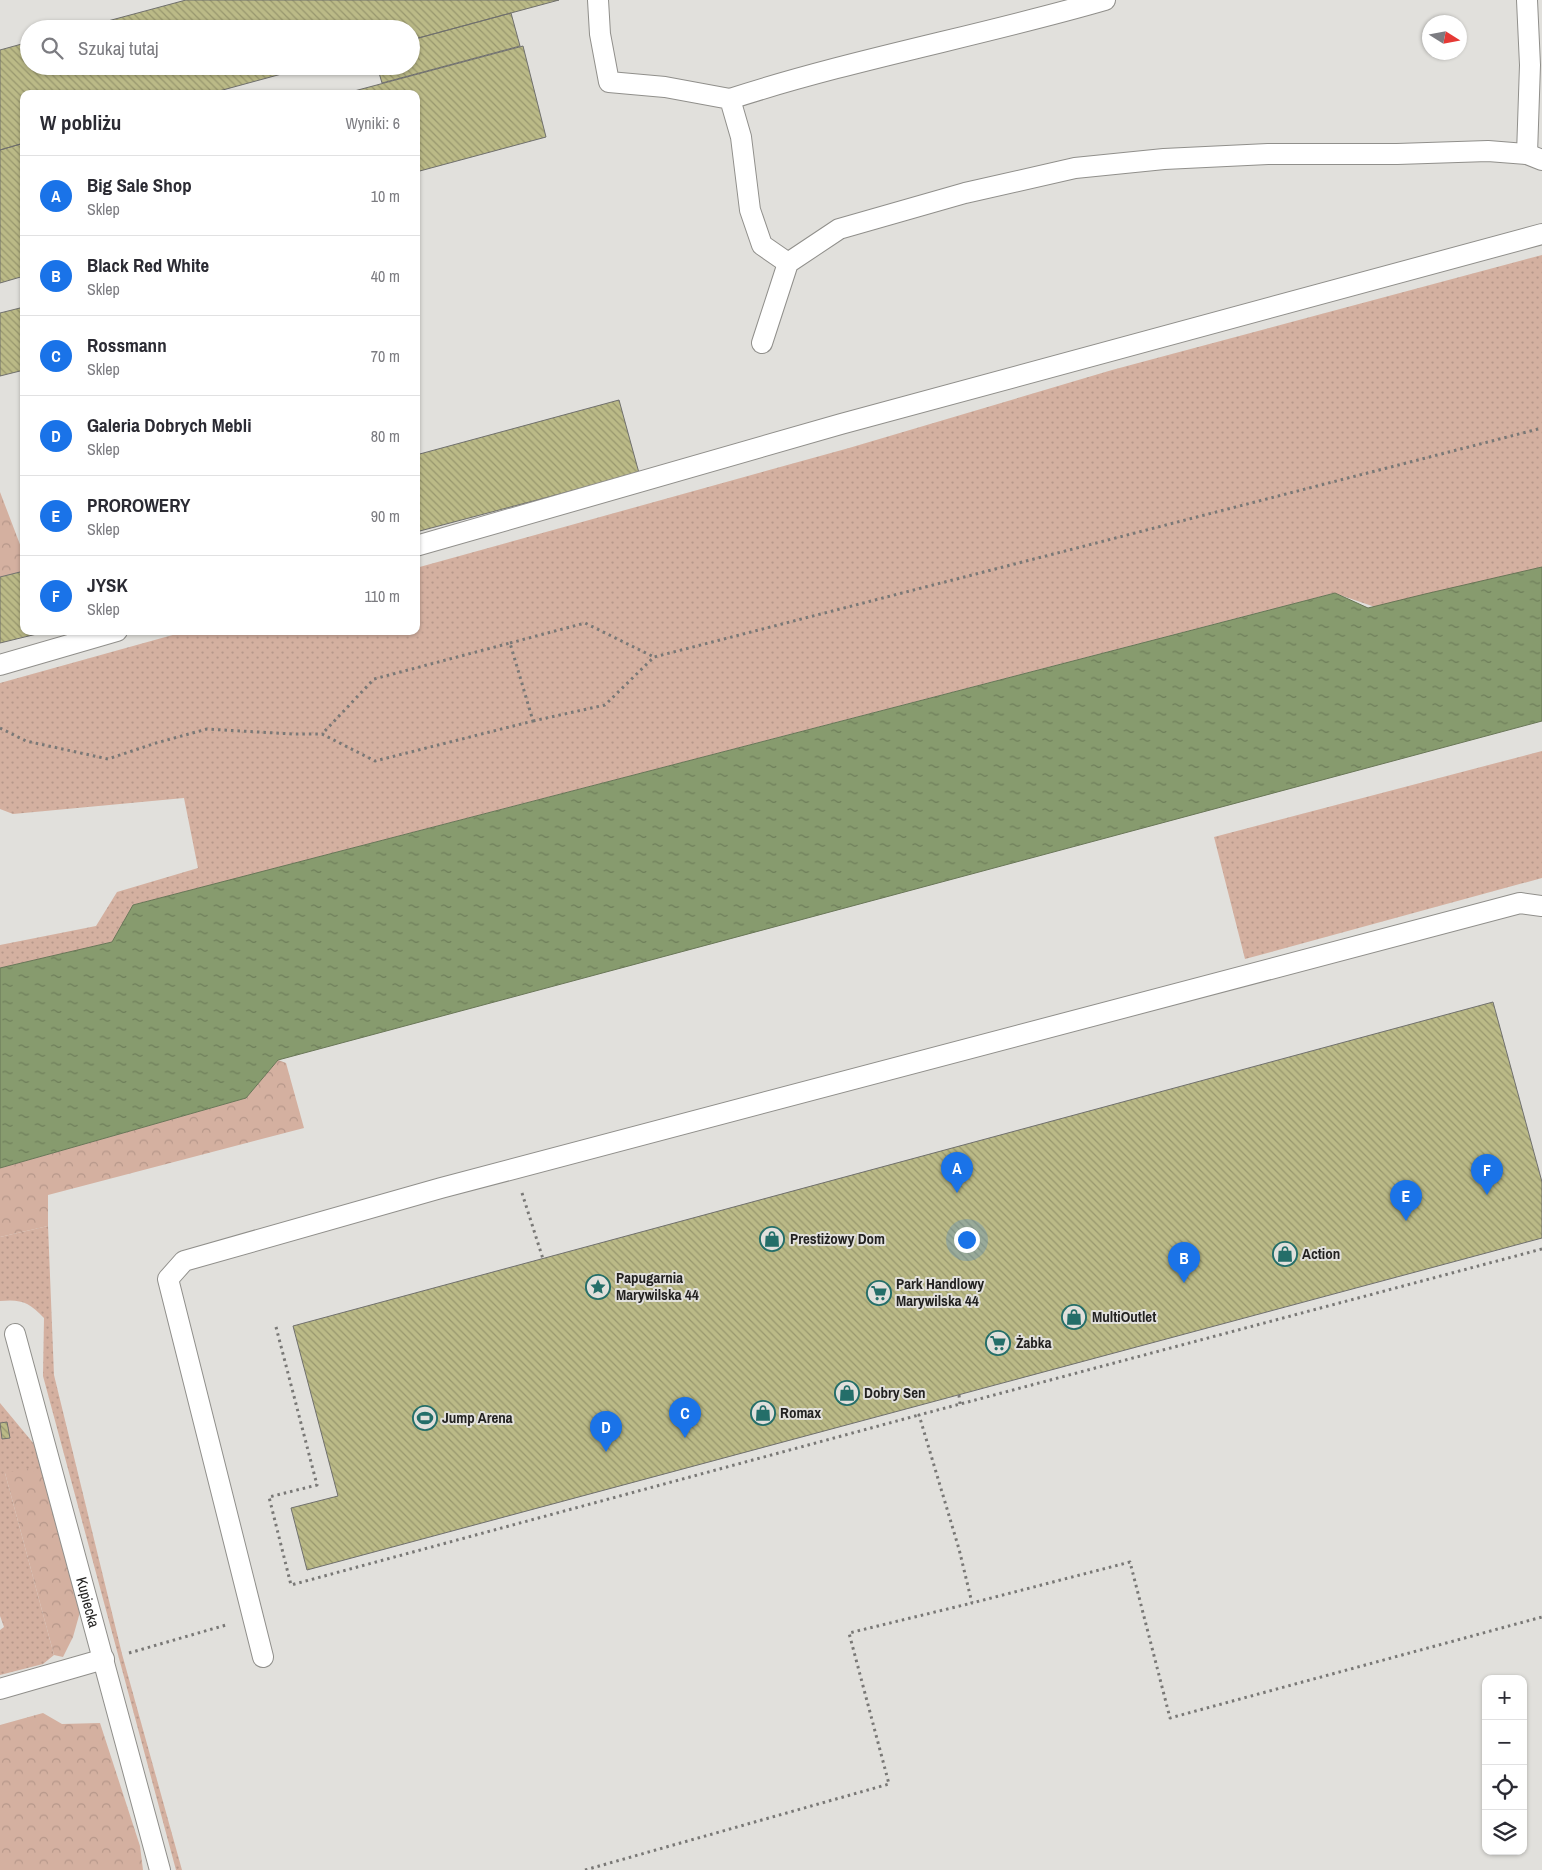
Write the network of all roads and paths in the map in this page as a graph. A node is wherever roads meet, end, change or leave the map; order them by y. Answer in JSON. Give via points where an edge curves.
{"nodes":[{"id":1,"x":598,"y":0,"type":"edge"},
{"id":2,"x":1105,"y":0,"type":"edge"},
{"id":3,"x":1527,"y":0,"type":"edge"},
{"id":4,"x":730,"y":99,"type":"junction"},
{"id":5,"x":1534,"y":157,"type":"edge"},
{"id":6,"x":1542,"y":234,"type":"edge"},
{"id":7,"x":788,"y":263,"type":"junction"},
{"id":8,"x":762,"y":343,"type":"dead end"},
{"id":9,"x":1542,"y":428,"type":"edge"},
{"id":10,"x":420,"y":545,"type":"edge"},
{"id":11,"x":103,"y":635,"type":"edge"},
{"id":12,"x":510,"y":643,"type":"junction"},
{"id":13,"x":654,"y":657,"type":"junction"},
{"id":14,"x":0,"y":665,"type":"edge"},
{"id":15,"x":533,"y":721,"type":"junction"},
{"id":16,"x":0,"y":728,"type":"edge"},
{"id":17,"x":322,"y":734,"type":"junction"},
{"id":18,"x":1542,"y":906,"type":"edge"},
{"id":19,"x":514,"y":1169,"type":"junction"},
{"id":20,"x":1542,"y":1249,"type":"edge"},
{"id":21,"x":543,"y":1259,"type":"dead end"},
{"id":22,"x":276,"y":1327,"type":"dead end"},
{"id":23,"x":15,"y":1334,"type":"dead end"},
{"id":24,"x":959,"y":1395,"type":"dead end"},
{"id":25,"x":960,"y":1404,"type":"junction"},
{"id":26,"x":919,"y":1415,"type":"junction"},
{"id":27,"x":972,"y":1603,"type":"junction"},
{"id":28,"x":253,"y":1618,"type":"junction"},
{"id":29,"x":1542,"y":1618,"type":"edge"},
{"id":30,"x":262,"y":1657,"type":"dead end"},
{"id":31,"x":104,"y":1659,"type":"junction"},
{"id":32,"x":0,"y":1689,"type":"edge"},
{"id":33,"x":160,"y":1870,"type":"edge"},
{"id":34,"x":585,"y":1870,"type":"edge"}],
"edges":[{"from":1,"to":4,"type":"lane","via":[[600,34],[609,82],[665,87]]},
{"from":2,"to":4,"type":"lane","via":[[1033,21],[856,62]]},
{"from":3,"to":5,"type":"lane"},
{"from":4,"to":7,"type":"lane","via":[[741,137],[750,210],[762,245]]},
{"from":5,"to":7,"type":"lane","via":[[1488,151],[1268,154],[1164,159],[1075,168],[965,193],[839,229]]},
{"from":6,"to":10,"type":"lane","via":[[832,427]]},
{"from":7,"to":8,"type":"lane"},
{"from":9,"to":13,"type":"path"},
{"from":11,"to":14,"type":"lane"},
{"from":12,"to":13,"type":"path","via":[[585,623]]},
{"from":12,"to":15,"type":"path"},
{"from":12,"to":17,"type":"path","via":[[374,679]]},
{"from":13,"to":15,"type":"path","via":[[605,705]]},
{"from":15,"to":17,"type":"path","via":[[375,761]]},
{"from":16,"to":17,"type":"path","via":[[26,740],[108,759],[207,729]]},
{"from":18,"to":19,"type":"lane","via":[[1520,903]]},
{"from":19,"to":21,"type":"path"},
{"from":19,"to":28,"type":"lane","via":[[184,1261],[168,1279]]},
{"from":20,"to":25,"type":"path"},
{"from":22,"to":26,"type":"path","via":[[317,1485],[269,1497],[291,1585]]},
{"from":23,"to":31,"type":"lane","name":"Kupiecka"},
{"from":24,"to":25,"type":"path"},
{"from":25,"to":26,"type":"path"},
{"from":26,"to":27,"type":"path"},
{"from":27,"to":29,"type":"path","via":[[1130,1562],[1170,1718]]},
{"from":27,"to":34,"type":"path","via":[[848,1633],[889,1784]]},
{"from":28,"to":30,"type":"lane"},
{"from":28,"to":31,"type":"path"},
{"from":31,"to":32,"type":"lane"},
{"from":31,"to":33,"type":"lane","name":"Kupiecka"}]}
